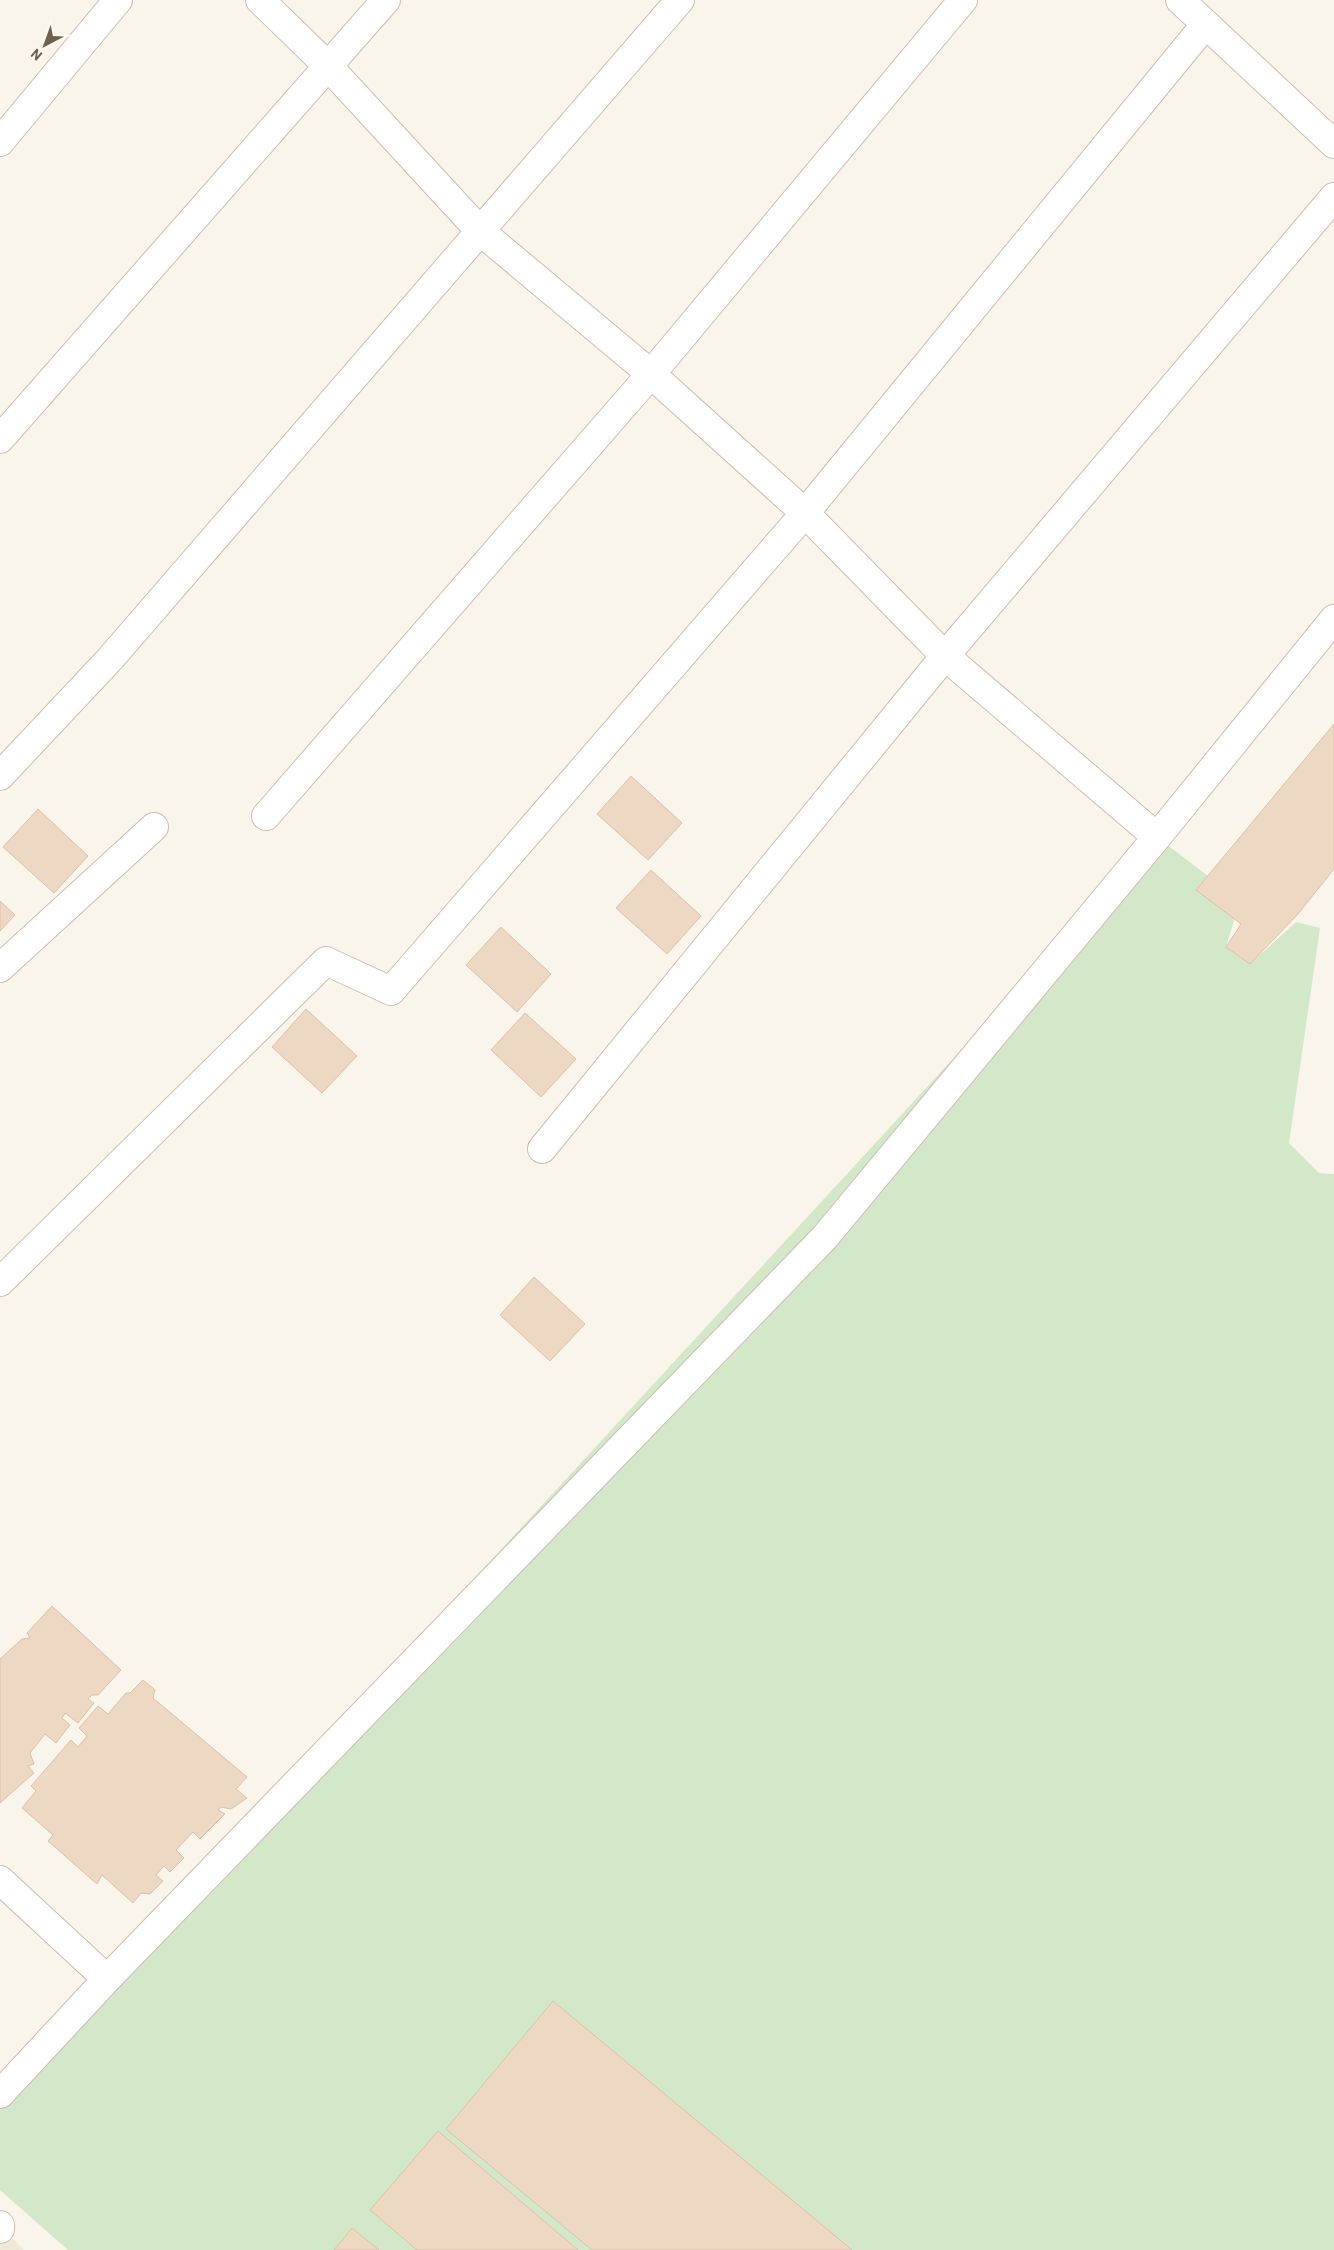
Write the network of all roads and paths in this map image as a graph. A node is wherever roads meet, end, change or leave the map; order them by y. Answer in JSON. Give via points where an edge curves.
{"nodes":[{"id":1,"x":118,"y":0,"type":"edge"},
{"id":2,"x":260,"y":0,"type":"edge"},
{"id":3,"x":386,"y":0,"type":"edge"},
{"id":4,"x":680,"y":0,"type":"edge"},
{"id":5,"x":963,"y":0,"type":"edge"},
{"id":6,"x":1180,"y":0,"type":"edge"},
{"id":7,"x":1205,"y":26,"type":"junction"},
{"id":8,"x":328,"y":66,"type":"junction"},
{"id":9,"x":0,"y":142,"type":"edge"},
{"id":10,"x":1334,"y":144,"type":"edge"},
{"id":11,"x":1334,"y":197,"type":"edge"},
{"id":12,"x":480,"y":231,"type":"junction"},
{"id":13,"x":651,"y":374,"type":"junction"},
{"id":14,"x":0,"y":439,"type":"edge"},
{"id":15,"x":804,"y":513,"type":"junction"},
{"id":16,"x":1334,"y":619,"type":"edge"},
{"id":17,"x":945,"y":656,"type":"junction"},
{"id":18,"x":0,"y":776,"type":"edge"},
{"id":19,"x":266,"y":816,"type":"dead end"},
{"id":20,"x":154,"y":827,"type":"dead end"},
{"id":21,"x":1157,"y":836,"type":"junction"},
{"id":22,"x":0,"y":968,"type":"edge"},
{"id":23,"x":542,"y":1149,"type":"dead end"},
{"id":24,"x":0,"y":1282,"type":"edge"},
{"id":25,"x":0,"y":1880,"type":"edge"},
{"id":26,"x":107,"y":1979,"type":"junction"},
{"id":27,"x":0,"y":2094,"type":"edge"}],
"edges":[{"from":1,"to":9,"type":"street"},
{"from":2,"to":8,"type":"street"},
{"from":3,"to":8,"type":"street"},
{"from":4,"to":12,"type":"street"},
{"from":5,"to":13,"type":"street"},
{"from":6,"to":7,"type":"street"},
{"from":7,"to":10,"type":"street"},
{"from":7,"to":15,"type":"street"},
{"from":8,"to":12,"type":"street"},
{"from":8,"to":14,"type":"street"},
{"from":11,"to":17,"type":"street"},
{"from":12,"to":13,"type":"street"},
{"from":12,"to":18,"type":"street","via":[[110,659]]},
{"from":13,"to":15,"type":"street"},
{"from":13,"to":19,"type":"street"},
{"from":15,"to":17,"type":"street"},
{"from":15,"to":24,"type":"street","via":[[391,992],[326,961]]},
{"from":16,"to":21,"type":"street"},
{"from":17,"to":21,"type":"street"},
{"from":17,"to":23,"type":"street"},
{"from":20,"to":22,"type":"street"},
{"from":21,"to":26,"type":"street","via":[[825,1238]]},
{"from":25,"to":26,"type":"street"},
{"from":26,"to":27,"type":"street"}]}
